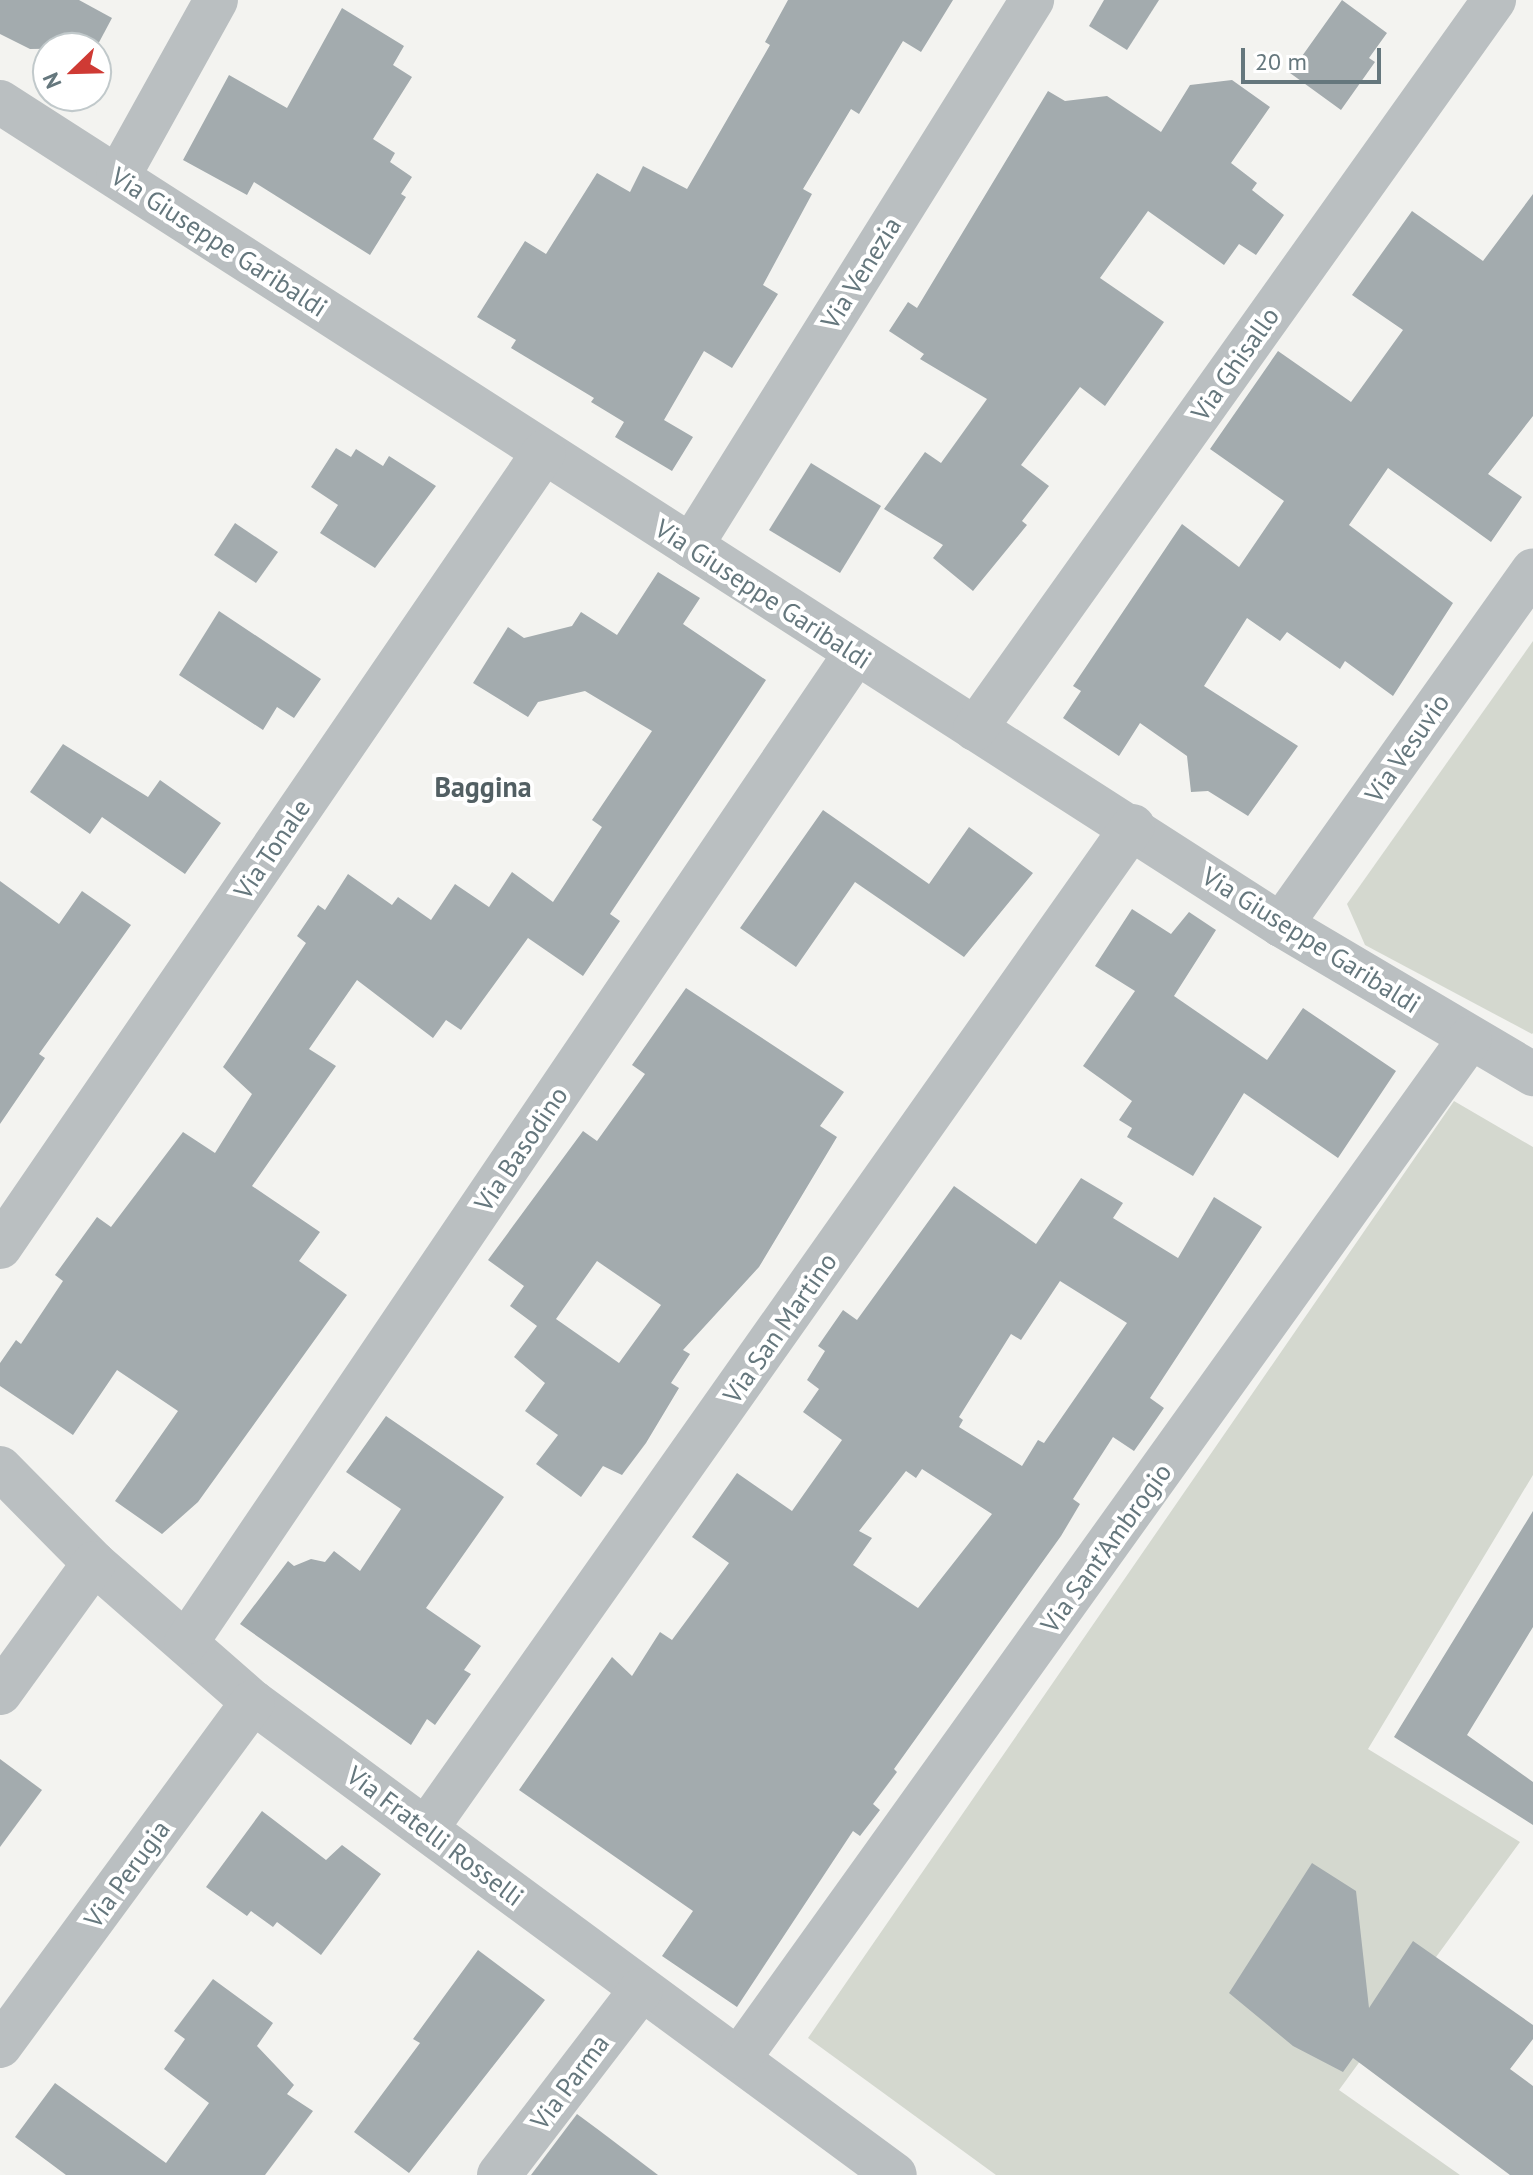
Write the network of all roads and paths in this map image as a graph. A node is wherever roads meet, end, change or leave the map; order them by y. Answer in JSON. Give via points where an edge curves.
{"nodes":[{"id":1,"x":216,"y":0,"type":"edge"},
{"id":2,"x":1032,"y":0,"type":"edge"},
{"id":3,"x":1494,"y":0,"type":"edge"},
{"id":4,"x":0,"y":102,"type":"edge"},
{"id":5,"x":118,"y":177,"type":"junction"},
{"id":6,"x":544,"y":452,"type":"junction"},
{"id":7,"x":691,"y":546,"type":"junction"},
{"id":8,"x":1533,"y":571,"type":"edge"},
{"id":9,"x":855,"y":654,"type":"junction"},
{"id":10,"x":975,"y":729,"type":"junction"},
{"id":11,"x":1133,"y":826,"type":"junction"},
{"id":12,"x":1281,"y":925,"type":"junction"},
{"id":13,"x":1470,"y":1038,"type":"junction"},
{"id":14,"x":1533,"y":1074,"type":"edge"},
{"id":15,"x":0,"y":1247,"type":"edge"},
{"id":16,"x":0,"y":1468,"type":"edge"},
{"id":17,"x":94,"y":1563,"type":"junction"},
{"id":18,"x":186,"y":1643,"type":"junction"},
{"id":19,"x":0,"y":1693,"type":"edge"},
{"id":20,"x":253,"y":1702,"type":"junction"},
{"id":21,"x":426,"y":1829,"type":"junction"},
{"id":22,"x":641,"y":1990,"type":"junction"},
{"id":23,"x":0,"y":2046,"type":"edge"},
{"id":24,"x":740,"y":2057,"type":"junction"},
{"id":25,"x":499,"y":2175,"type":"edge"},
{"id":26,"x":895,"y":2175,"type":"edge"}],
"edges":[{"from":1,"to":5,"type":"street"},
{"from":2,"to":7,"type":"street","name":"Via Venezia"},
{"from":3,"to":10,"type":"street","name":"Via Ghisallo"},
{"from":4,"to":5,"type":"street","name":"Via Giuseppe Garibaldi"},
{"from":5,"to":6,"type":"street","name":"Via Giuseppe Garibaldi"},
{"from":6,"to":7,"type":"street","name":"Via Giuseppe Garibaldi"},
{"from":6,"to":15,"type":"street","name":"Via Tonale"},
{"from":7,"to":9,"type":"street","name":"Via Giuseppe Garibaldi"},
{"from":8,"to":12,"type":"street","name":"Via Vesuvio"},
{"from":9,"to":10,"type":"street","name":"Via Giuseppe Garibaldi"},
{"from":9,"to":18,"type":"street","name":"Via Basodino"},
{"from":10,"to":11,"type":"street","name":"Via Giuseppe Garibaldi"},
{"from":11,"to":12,"type":"street","name":"Via Giuseppe Garibaldi"},
{"from":11,"to":21,"type":"street","name":"Via San Martino"},
{"from":12,"to":13,"type":"street","name":"Via Giuseppe Garibaldi"},
{"from":13,"to":14,"type":"street","name":"Via Giuseppe Garibaldi"},
{"from":13,"to":24,"type":"street","name":"Via Sant'Ambrogio"},
{"from":16,"to":17,"type":"street","name":"Via Fratelli Rosselli"},
{"from":17,"to":18,"type":"street","name":"Via Fratelli Rosselli"},
{"from":17,"to":19,"type":"street"},
{"from":18,"to":20,"type":"street","name":"Via Fratelli Rosselli"},
{"from":20,"to":21,"type":"street","name":"Via Fratelli Rosselli"},
{"from":20,"to":23,"type":"street","name":"Via Perugia"},
{"from":21,"to":22,"type":"street","name":"Via Fratelli Rosselli"},
{"from":22,"to":24,"type":"street","name":"Via Fratelli Rosselli"},
{"from":22,"to":25,"type":"street","name":"Via Parma"},
{"from":24,"to":26,"type":"street","name":"Via Fratelli Rosselli"}]}
